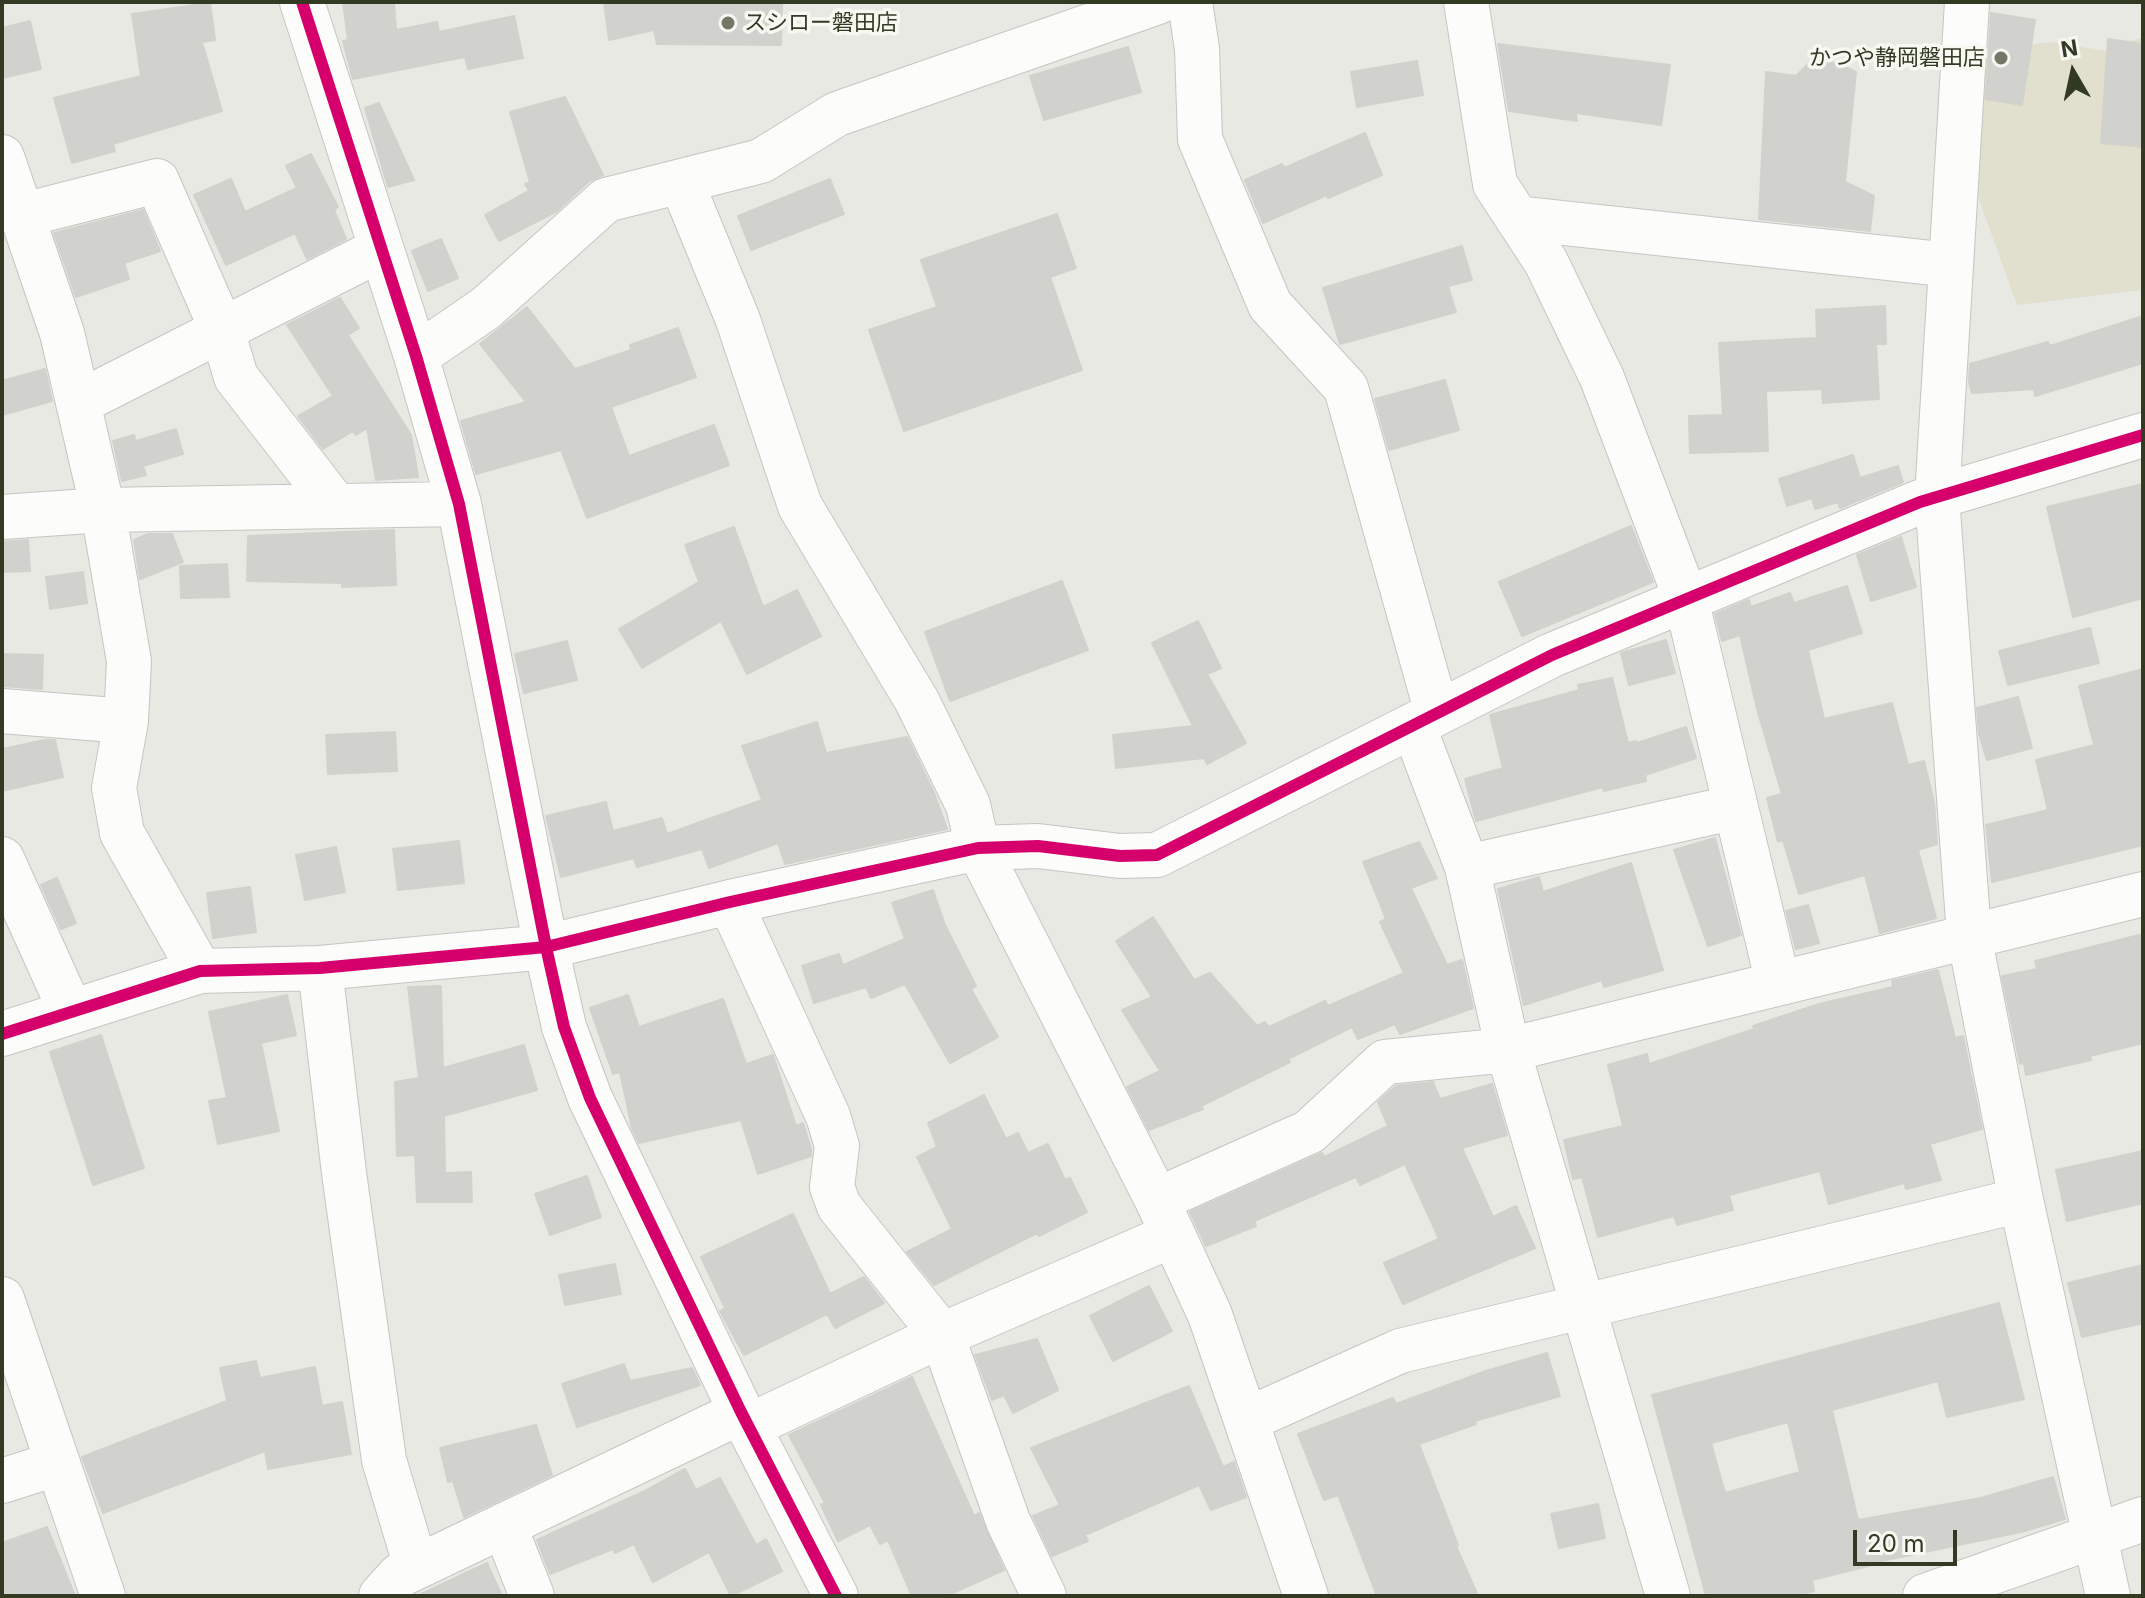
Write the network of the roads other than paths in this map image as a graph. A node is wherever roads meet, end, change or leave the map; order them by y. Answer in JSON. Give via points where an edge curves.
{"nodes":[{"id":1,"x":302,"y":2,"type":"edge"},
{"id":2,"x":1158,"y":2,"type":"edge"},
{"id":3,"x":1190,"y":2,"type":"edge"},
{"id":4,"x":1466,"y":2,"type":"edge"},
{"id":5,"x":1967,"y":2,"type":"edge"},
{"id":6,"x":2,"y":157,"type":"edge"},
{"id":7,"x":681,"y":181,"type":"junction"},
{"id":8,"x":15,"y":210,"type":"edge"},
{"id":9,"x":1517,"y":218,"type":"junction"},
{"id":10,"x":381,"y":249,"type":"junction"},
{"id":11,"x":1951,"y":265,"type":"junction"},
{"id":12,"x":222,"y":330,"type":"junction"},
{"id":13,"x":416,"y":356,"type":"junction"},
{"id":14,"x":78,"y":403,"type":"junction"},
{"id":15,"x":2143,"y":435,"type":"edge"},
{"id":16,"x":1937,"y":497,"type":"junction"},
{"id":17,"x":459,"y":504,"type":"junction"},
{"id":18,"x":336,"y":506,"type":"junction"},
{"id":19,"x":103,"y":510,"type":"junction"},
{"id":20,"x":2,"y":517,"type":"edge"},
{"id":21,"x":1686,"y":599,"type":"junction"},
{"id":22,"x":2,"y":711,"type":"edge"},
{"id":23,"x":1425,"y":719,"type":"junction"},
{"id":24,"x":126,"y":721,"type":"junction"},
{"id":25,"x":1736,"y":807,"type":"junction"},
{"id":26,"x":978,"y":848,"type":"junction"},
{"id":27,"x":2,"y":859,"type":"edge"},
{"id":28,"x":1467,"y":867,"type":"junction"},
{"id":29,"x":2143,"y":894,"type":"edge"},
{"id":30,"x":730,"y":902,"type":"junction"},
{"id":31,"x":1969,"y":935,"type":"junction"},
{"id":32,"x":546,"y":947,"type":"junction"},
{"id":33,"x":320,"y":968,"type":"junction"},
{"id":34,"x":200,"y":971,"type":"junction"},
{"id":35,"x":1778,"y":983,"type":"junction"},
{"id":36,"x":71,"y":1012,"type":"junction"},
{"id":37,"x":2,"y":1034,"type":"edge"},
{"id":38,"x":1508,"y":1050,"type":"junction"},
{"id":39,"x":2021,"y":1200,"type":"junction"},
{"id":40,"x":1165,"y":1218,"type":"junction"},
{"id":41,"x":2,"y":1299,"type":"edge"},
{"id":42,"x":1582,"y":1309,"type":"junction"},
{"id":43,"x":942,"y":1335,"type":"junction"},
{"id":44,"x":745,"y":1419,"type":"junction"},
{"id":45,"x":1246,"y":1420,"type":"junction"},
{"id":46,"x":58,"y":1463,"type":"junction"},
{"id":47,"x":2,"y":1481,"type":"edge"},
{"id":48,"x":2143,"y":1519,"type":"edge"},
{"id":49,"x":504,"y":1525,"type":"junction"},
{"id":50,"x":2094,"y":1535,"type":"junction"},
{"id":51,"x":416,"y":1567,"type":"junction"},
{"id":52,"x":1297,"y":1593,"type":"edge"},
{"id":53,"x":103,"y":1596,"type":"edge"},
{"id":54,"x":381,"y":1596,"type":"edge"},
{"id":55,"x":532,"y":1596,"type":"edge"},
{"id":56,"x":836,"y":1596,"type":"edge"},
{"id":57,"x":1044,"y":1596,"type":"edge"},
{"id":58,"x":1668,"y":1596,"type":"edge"},
{"id":59,"x":1925,"y":1596,"type":"edge"},
{"id":60,"x":2108,"y":1596,"type":"edge"}],
"edges":[{"from":1,"to":10,"type":"street"},
{"from":2,"to":7,"type":"street","via":[[837,114],[761,161]]},
{"from":3,"to":23,"type":"street","via":[[1200,139],[1270,305],[1346,388]]},
{"from":4,"to":9,"type":"street","via":[[1495,184]]},
{"from":5,"to":11,"type":"street"},
{"from":6,"to":8,"type":"street"},
{"from":7,"to":13,"type":"street","via":[[606,200],[486,308]]},
{"from":7,"to":26,"type":"street","via":[[738,320],[800,506],[917,701],[968,805]]},
{"from":8,"to":12,"type":"street","via":[[157,181]]},
{"from":8,"to":14,"type":"street","via":[[62,333]]},
{"from":9,"to":11,"type":"street"},
{"from":9,"to":21,"type":"street","via":[[1546,262],[1602,378]]},
{"from":10,"to":12,"type":"street"},
{"from":10,"to":13,"type":"street"},
{"from":11,"to":16,"type":"street"},
{"from":12,"to":14,"type":"street"},
{"from":12,"to":18,"type":"street","via":[[236,377]]},
{"from":13,"to":17,"type":"street"},
{"from":14,"to":19,"type":"street"},
{"from":15,"to":16,"type":"street"},
{"from":16,"to":21,"type":"street"},
{"from":16,"to":31,"type":"street"},
{"from":17,"to":18,"type":"street"},
{"from":17,"to":32,"type":"street"},
{"from":18,"to":19,"type":"street"},
{"from":19,"to":20,"type":"street"},
{"from":19,"to":24,"type":"street","via":[[129,661]]},
{"from":21,"to":23,"type":"street","via":[[1552,655]]},
{"from":21,"to":25,"type":"street"},
{"from":22,"to":24,"type":"street"},
{"from":23,"to":26,"type":"street","via":[[1157,855],[1038,846]]},
{"from":23,"to":28,"type":"street"},
{"from":24,"to":34,"type":"street","via":[[114,788],[122,833]]},
{"from":25,"to":28,"type":"street"},
{"from":25,"to":35,"type":"street"},
{"from":26,"to":30,"type":"street"},
{"from":26,"to":40,"type":"street"},
{"from":27,"to":36,"type":"street"},
{"from":28,"to":38,"type":"street"},
{"from":29,"to":31,"type":"street"},
{"from":30,"to":32,"type":"street"},
{"from":30,"to":43,"type":"street","via":[[828,1116],[837,1146],[832,1187],[839,1206]]},
{"from":31,"to":35,"type":"street"},
{"from":31,"to":39,"type":"street"},
{"from":32,"to":33,"type":"street"},
{"from":32,"to":44,"type":"street","via":[[564,1027],[590,1098]]},
{"from":33,"to":34,"type":"street"},
{"from":33,"to":51,"type":"street","via":[[384,1460]]},
{"from":34,"to":36,"type":"street"},
{"from":35,"to":38,"type":"street"},
{"from":36,"to":37,"type":"street"},
{"from":38,"to":40,"type":"street","via":[[1385,1062],[1309,1132]]},
{"from":38,"to":42,"type":"street"},
{"from":39,"to":42,"type":"street"},
{"from":39,"to":50,"type":"street"},
{"from":40,"to":43,"type":"street"},
{"from":40,"to":45,"type":"street","via":[[1210,1315]]},
{"from":41,"to":46,"type":"street"},
{"from":42,"to":45,"type":"street","via":[[1400,1351]]},
{"from":42,"to":58,"type":"street"},
{"from":43,"to":44,"type":"street"},
{"from":43,"to":57,"type":"street","via":[[1008,1521]]},
{"from":44,"to":49,"type":"street"},
{"from":44,"to":56,"type":"street"},
{"from":45,"to":52,"type":"street"},
{"from":46,"to":47,"type":"street"},
{"from":46,"to":53,"type":"street"},
{"from":48,"to":50,"type":"street"},
{"from":49,"to":51,"type":"street"},
{"from":49,"to":55,"type":"street"},
{"from":50,"to":59,"type":"street"},
{"from":50,"to":60,"type":"street"},
{"from":51,"to":54,"type":"street","via":[[400,1575]]}]}
